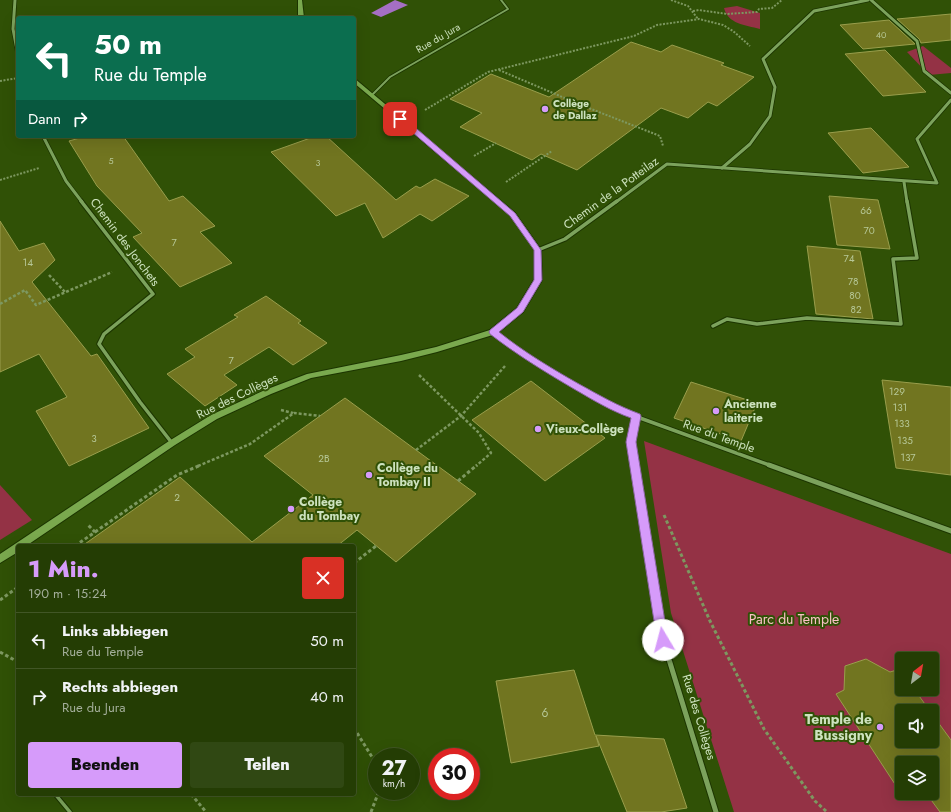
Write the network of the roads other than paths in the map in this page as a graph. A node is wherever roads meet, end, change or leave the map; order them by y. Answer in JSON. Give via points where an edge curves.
{"nodes":[{"id":1,"x":15,"y":0,"type":"edge"},
{"id":2,"x":300,"y":0,"type":"edge"},
{"id":3,"x":501,"y":0,"type":"edge"},
{"id":4,"x":869,"y":0,"type":"edge"},
{"id":5,"x":301,"y":16,"type":"edge"},
{"id":6,"x":16,"y":45,"type":"edge"},
{"id":7,"x":356,"y":82,"type":"edge"},
{"id":8,"x":951,"y":93,"type":"edge"},
{"id":9,"x":372,"y":95,"type":"junction"},
{"id":10,"x":951,"y":100,"type":"edge"},
{"id":11,"x":44,"y":138,"type":"edge"},
{"id":12,"x":722,"y":168,"type":"junction"},
{"id":13,"x":904,"y":182,"type":"junction"},
{"id":14,"x":538,"y":250,"type":"junction"},
{"id":15,"x":713,"y":326,"type":"dead end"},
{"id":16,"x":493,"y":332,"type":"junction"},
{"id":17,"x":636,"y":416,"type":"junction"},
{"id":18,"x":172,"y":443,"type":"junction"},
{"id":19,"x":951,"y":531,"type":"edge"},
{"id":20,"x":21,"y":544,"type":"edge"},
{"id":21,"x":16,"y":547,"type":"edge"},
{"id":22,"x":0,"y":559,"type":"edge"},
{"id":23,"x":57,"y":796,"type":"edge"},
{"id":24,"x":70,"y":812,"type":"edge"},
{"id":25,"x":716,"y":812,"type":"edge"}],
"edges":[{"from":1,"to":6,"type":"street","via":[[13,29]]},
{"from":2,"to":5,"type":"street"},
{"from":3,"to":9,"type":"lane","name":"Rue du Jura","via":[[508,9],[390,77]]},
{"from":4,"to":8,"type":"street","via":[[917,41],[924,71]]},
{"from":4,"to":12,"type":"street","via":[[814,11],[763,59],[775,87],[770,116],[750,144]]},
{"from":7,"to":9,"type":"street"},
{"from":9,"to":14,"type":"street","via":[[513,214]]},
{"from":10,"to":13,"type":"street","name":"Chemin de la Potteilaz","via":[[917,139],[937,184]]},
{"from":11,"to":18,"type":"street","name":"Chemin des Jonchets","via":[[66,181],[154,294],[104,334],[99,344]]},
{"from":12,"to":13,"type":"street","name":"Chemin de la Potteilaz"},
{"from":12,"to":14,"type":"street","name":"Chemin de la Potteilaz","via":[[667,164],[565,239]]},
{"from":13,"to":15,"type":"street","via":[[917,258],[893,259],[901,324],[807,318],[757,324],[727,319]]},
{"from":14,"to":16,"type":"street","via":[[538,280],[520,310]]},
{"from":16,"to":17,"type":"street","name":"Rue du Temple","via":[[518,351],[618,410]]},
{"from":16,"to":18,"type":"street","name":"Rue des Collèges","via":[[401,358],[310,376],[214,417]]},
{"from":17,"to":19,"type":"street","name":"Rue du Temple"},
{"from":17,"to":25,"type":"street","name":"Rue des Collèges","via":[[631,442],[663,640]]},
{"from":18,"to":20,"type":"street","name":"Rue des Collèges"},
{"from":21,"to":22,"type":"street","name":"Rue des Collèges"},
{"from":23,"to":24,"type":"lane"}]}
